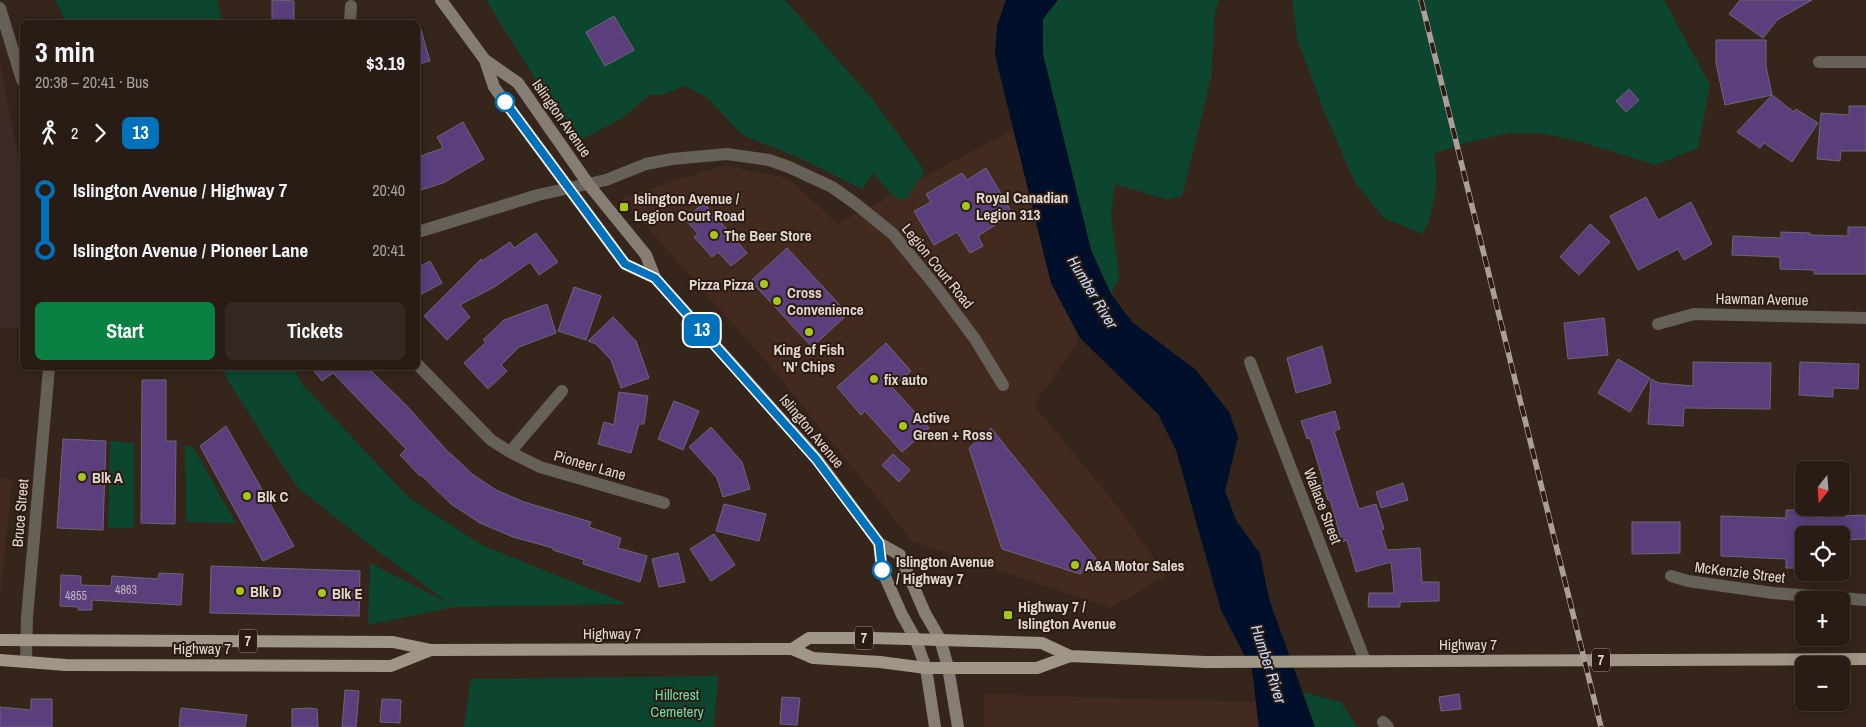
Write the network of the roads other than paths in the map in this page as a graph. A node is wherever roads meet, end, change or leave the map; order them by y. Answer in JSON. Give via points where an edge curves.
{"nodes":[{"id":1,"x":441,"y":0,"type":"edge"},
{"id":2,"x":351,"y":6,"type":"dead end"},
{"id":3,"x":0,"y":8,"type":"edge"},
{"id":4,"x":350,"y":20,"type":"edge"},
{"id":5,"x":485,"y":60,"type":"junction"},
{"id":6,"x":1819,"y":62,"type":"dead end"},
{"id":7,"x":1866,"y":62,"type":"edge"},
{"id":8,"x":20,"y":73,"type":"edge"},
{"id":9,"x":589,"y":185,"type":"junction"},
{"id":10,"x":570,"y":188,"type":"junction"},
{"id":11,"x":420,"y":231,"type":"edge"},
{"id":12,"x":655,"y":278,"type":"junction"},
{"id":13,"x":1866,"y":318,"type":"edge"},
{"id":14,"x":1658,"y":324,"type":"dead end"},
{"id":15,"x":1250,"y":362,"type":"dead end"},
{"id":16,"x":420,"y":367,"type":"edge"},
{"id":17,"x":49,"y":370,"type":"edge"},
{"id":18,"x":1003,"y":385,"type":"dead end"},
{"id":19,"x":562,"y":391,"type":"dead end"},
{"id":20,"x":510,"y":452,"type":"junction"},
{"id":21,"x":664,"y":503,"type":"dead end"},
{"id":22,"x":879,"y":543,"type":"junction"},
{"id":23,"x":1671,"y":576,"type":"dead end"},
{"id":24,"x":1866,"y":600,"type":"edge"},
{"id":25,"x":915,"y":638,"type":"junction"},
{"id":26,"x":940,"y":638,"type":"junction"},
{"id":27,"x":0,"y":640,"type":"edge"},
{"id":28,"x":26,"y":640,"type":"junction"},
{"id":29,"x":792,"y":649,"type":"junction"},
{"id":30,"x":431,"y":650,"type":"junction"},
{"id":31,"x":1070,"y":656,"type":"junction"},
{"id":32,"x":1866,"y":659,"type":"edge"},
{"id":33,"x":0,"y":660,"type":"edge"},
{"id":34,"x":1366,"y":661,"type":"junction"},
{"id":35,"x":26,"y":662,"type":"junction"},
{"id":36,"x":948,"y":667,"type":"junction"},
{"id":37,"x":926,"y":668,"type":"junction"},
{"id":38,"x":935,"y":727,"type":"edge"},
{"id":39,"x":958,"y":727,"type":"edge"}],
"edges":[{"from":1,"to":5,"type":"main road","name":"Islington Avenue"},
{"from":2,"to":4,"type":"street"},
{"from":3,"to":8,"type":"street"},
{"from":5,"to":9,"type":"main road","name":"Islington Avenue","via":[[518,83]]},
{"from":5,"to":10,"type":"main road","name":"Islington Avenue","via":[[494,87]]},
{"from":6,"to":7,"type":"street"},
{"from":9,"to":10,"type":"street","name":"Legion Court Road"},
{"from":9,"to":12,"type":"main road","name":"Islington Avenue","via":[[646,255]]},
{"from":9,"to":18,"type":"street","name":"Legion Court Road","via":[[646,164],[727,154],[768,160],[821,182],[856,204],[893,234],[975,339]]},
{"from":10,"to":11,"type":"street"},
{"from":10,"to":12,"type":"main road","name":"Islington Avenue","via":[[625,264]]},
{"from":12,"to":22,"type":"main road","name":"Islington Avenue","via":[[816,459]]},
{"from":13,"to":14,"type":"street","name":"Hawman Avenue","via":[[1694,314]]},
{"from":15,"to":34,"type":"street","name":"Wallace Street"},
{"from":16,"to":20,"type":"street","name":"Pioneer Lane","via":[[491,440]]},
{"from":17,"to":28,"type":"street","name":"Bruce Street"},
{"from":19,"to":20,"type":"street"},
{"from":20,"to":21,"type":"street","name":"Pioneer Lane","via":[[540,467]]},
{"from":22,"to":25,"type":"main road","via":[[882,570]]},
{"from":22,"to":26,"type":"main road","name":"Islington Avenue","via":[[900,555],[925,613]]},
{"from":23,"to":24,"type":"street","name":"McKenzie Street","via":[[1688,582],[1773,593]]},
{"from":25,"to":26,"type":"main road","name":"Highway 7","number":"7"},
{"from":25,"to":29,"type":"main road","name":"Highway 7","number":"7","via":[[809,638]]},
{"from":25,"to":37,"type":"main road"},
{"from":26,"to":31,"type":"main road","name":"Highway 7","number":"7","via":[[1042,643]]},
{"from":26,"to":36,"type":"main road","name":"Islington Avenue"},
{"from":27,"to":28,"type":"main road","name":"Highway 7","number":"7"},
{"from":28,"to":30,"type":"main road","name":"Highway 7","number":"7","via":[[393,642]]},
{"from":28,"to":35,"type":"street","name":"Bruce Street"},
{"from":29,"to":30,"type":"main road","name":"Highway 7","number":"7"},
{"from":29,"to":37,"type":"main road","name":"Highway 7","number":"7","via":[[812,658]]},
{"from":30,"to":35,"type":"main road","name":"Highway 7","number":"7","via":[[391,666],[66,665]]},
{"from":31,"to":34,"type":"main road","name":"Highway 7","number":"7","via":[[1205,662]]},
{"from":31,"to":36,"type":"main road","name":"Highway 7","number":"7","via":[[1037,668]]},
{"from":32,"to":34,"type":"main road","name":"Highway 7","number":"7"},
{"from":33,"to":35,"type":"main road","name":"Highway 7","number":"7"},
{"from":36,"to":37,"type":"main road","name":"Highway 7","number":"7"},
{"from":36,"to":39,"type":"main road","name":"Islington Avenue"},
{"from":37,"to":38,"type":"main road"}]}
